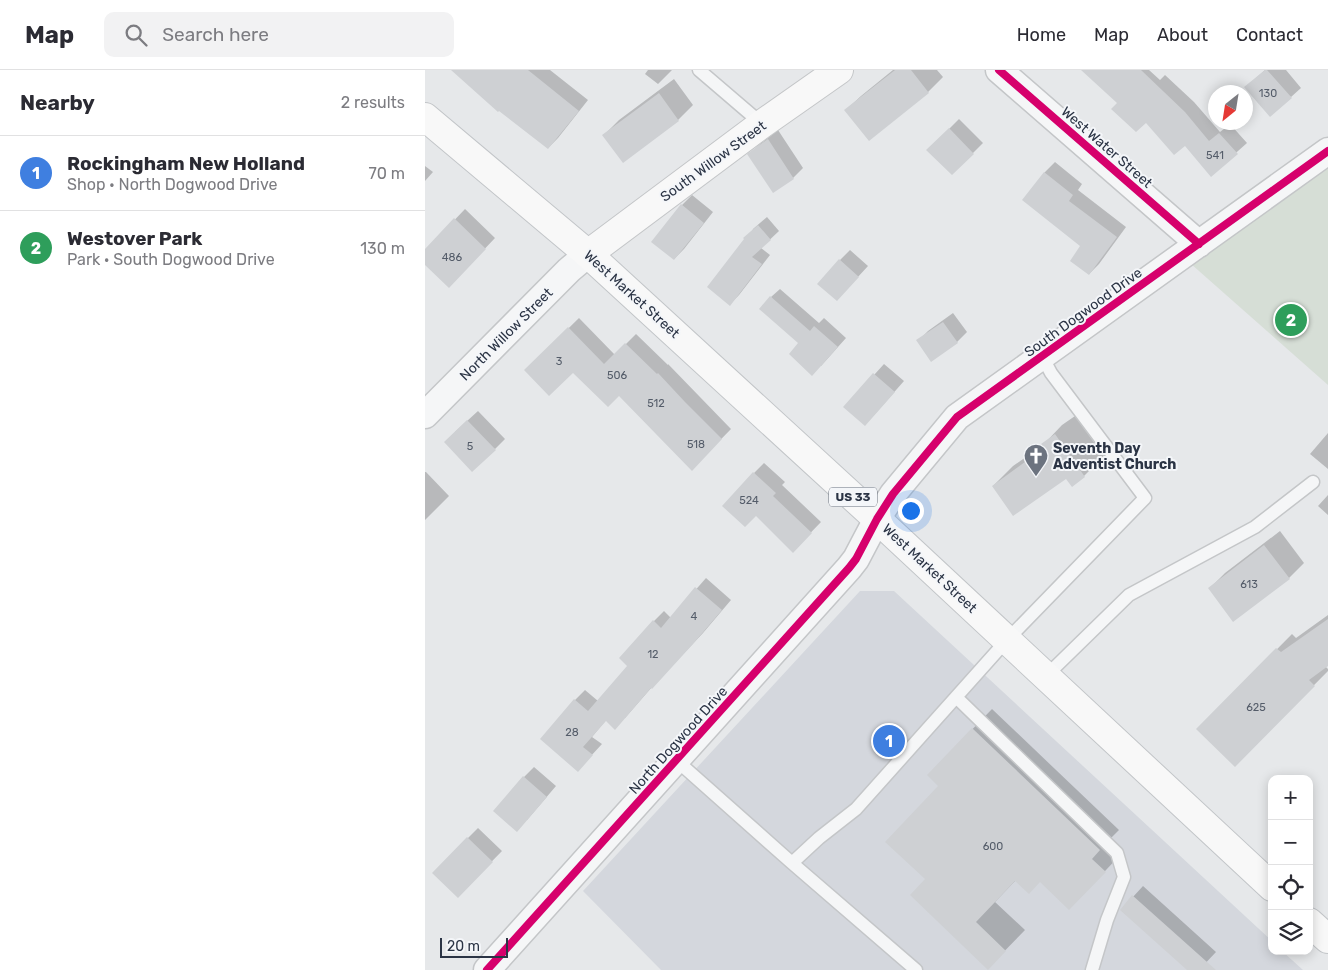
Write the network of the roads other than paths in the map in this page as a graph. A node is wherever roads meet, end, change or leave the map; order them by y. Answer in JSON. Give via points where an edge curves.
{"nodes":[{"id":1,"x":699,"y":70,"type":"edge"},
{"id":2,"x":839,"y":70,"type":"edge"},
{"id":3,"x":999,"y":70,"type":"edge"},
{"id":4,"x":425,"y":117,"type":"edge"},
{"id":5,"x":762,"y":124,"type":"junction"},
{"id":6,"x":1328,"y":150,"type":"edge"},
{"id":7,"x":1199,"y":244,"type":"junction"},
{"id":8,"x":587,"y":254,"type":"junction"},
{"id":9,"x":1042,"y":356,"type":"junction"},
{"id":10,"x":425,"y":415,"type":"edge"},
{"id":11,"x":1313,"y":482,"type":"dead end"},
{"id":12,"x":877,"y":519,"type":"junction"},
{"id":13,"x":1007,"y":640,"type":"junction"},
{"id":14,"x":1046,"y":676,"type":"junction"},
{"id":15,"x":956,"y":697,"type":"junction"},
{"id":16,"x":676,"y":760,"type":"junction"},
{"id":17,"x":791,"y":863,"type":"junction"},
{"id":18,"x":1268,"y":883,"type":"edge"},
{"id":19,"x":1313,"y":926,"type":"edge"},
{"id":20,"x":1328,"y":939,"type":"edge"},
{"id":21,"x":487,"y":970,"type":"edge"},
{"id":22,"x":917,"y":970,"type":"edge"},
{"id":23,"x":1093,"y":970,"type":"edge"}],
"edges":[{"from":1,"to":5,"type":"lane"},
{"from":2,"to":5,"type":"main road","name":"South Willow Street"},
{"from":3,"to":7,"type":"street","name":"West Water Street"},
{"from":4,"to":8,"type":"main road","name":"West Market Street","number":"US 33"},
{"from":5,"to":8,"type":"main road","name":"South Willow Street"},
{"from":6,"to":7,"type":"street","name":"South Dogwood Drive"},
{"from":7,"to":9,"type":"street","name":"South Dogwood Drive"},
{"from":8,"to":10,"type":"street","name":"North Willow Street"},
{"from":8,"to":12,"type":"main road","name":"West Market Street","number":"US 33"},
{"from":9,"to":12,"type":"street","name":"South Dogwood Drive","via":[[957,417],[893,494]]},
{"from":9,"to":13,"type":"lane","via":[[1051,373],[1145,498]]},
{"from":11,"to":14,"type":"lane","via":[[1255,527],[1129,595]]},
{"from":12,"to":13,"type":"main road","name":"West Market Street","number":"US 33"},
{"from":12,"to":16,"type":"street","name":"North Dogwood Drive","via":[[849,568]]},
{"from":13,"to":14,"type":"main road","name":"West Market Street","number":"US 33"},
{"from":13,"to":15,"type":"lane"},
{"from":14,"to":18,"type":"main road","name":"West Market Street","number":"US 33"},
{"from":15,"to":17,"type":"lane","via":[[856,809]]},
{"from":15,"to":23,"type":"lane","via":[[1117,853],[1124,877],[1107,920]]},
{"from":16,"to":17,"type":"lane"},
{"from":16,"to":21,"type":"street","name":"North Dogwood Drive"},
{"from":17,"to":22,"type":"lane"},
{"from":19,"to":20,"type":"main road"}]}
